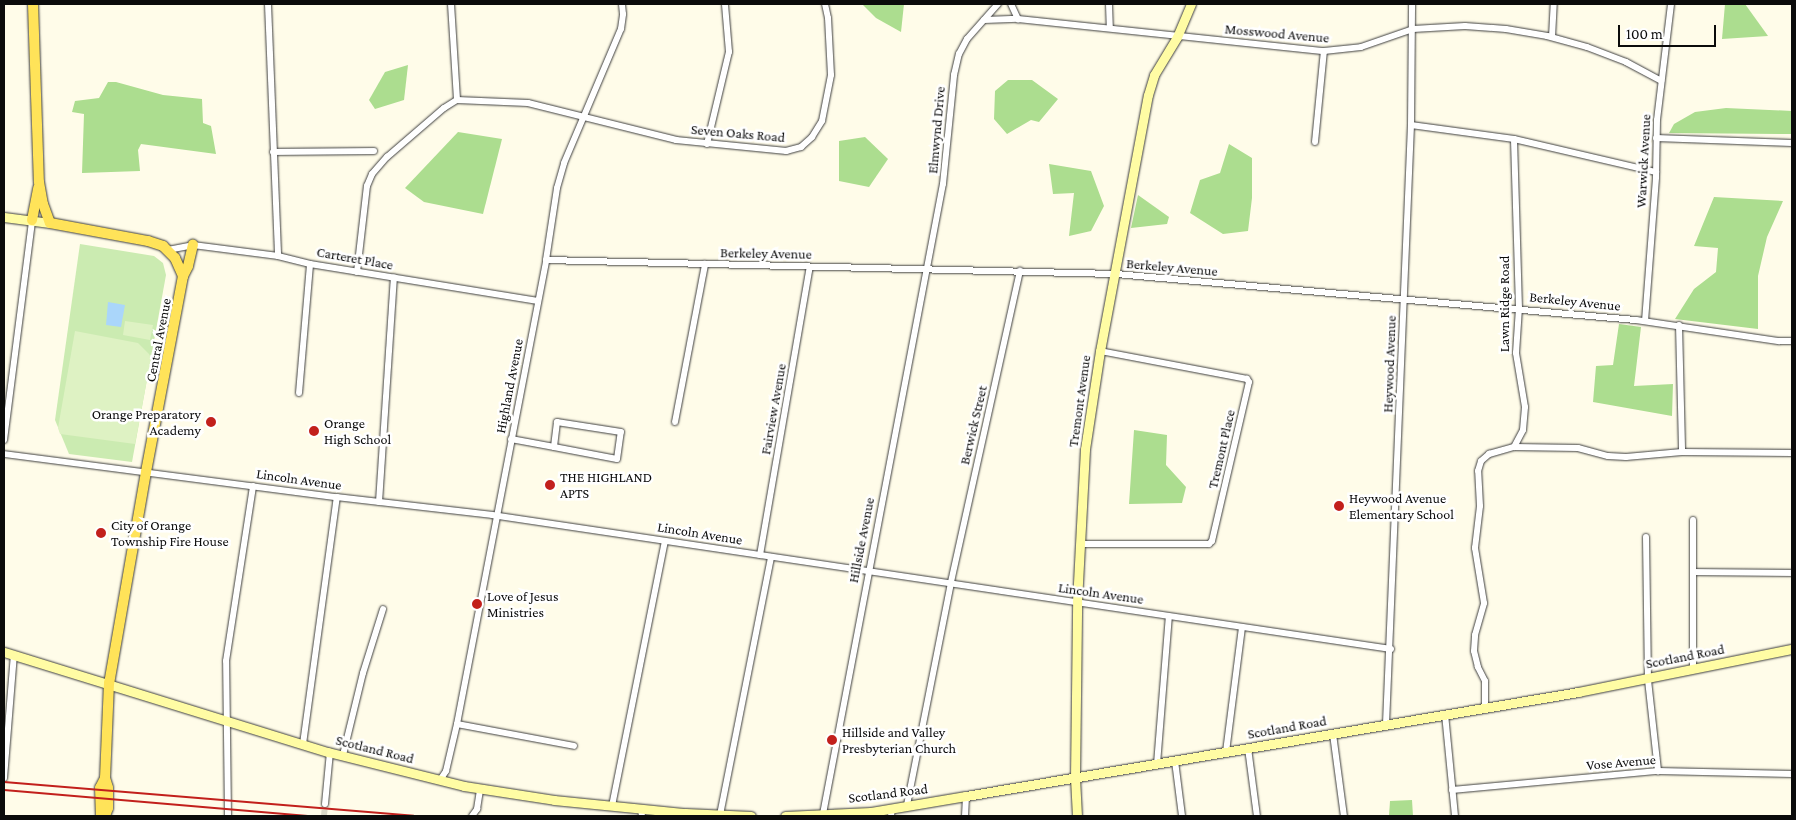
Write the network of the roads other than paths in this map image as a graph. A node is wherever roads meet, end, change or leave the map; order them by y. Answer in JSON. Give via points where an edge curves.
{"nodes":[{"id":1,"x":33,"y":4,"type":"edge"},
{"id":2,"x":268,"y":4,"type":"edge"},
{"id":3,"x":451,"y":4,"type":"edge"},
{"id":4,"x":622,"y":4,"type":"edge"},
{"id":5,"x":725,"y":4,"type":"edge"},
{"id":6,"x":825,"y":4,"type":"edge"},
{"id":7,"x":998,"y":4,"type":"edge"},
{"id":8,"x":1011,"y":4,"type":"edge"},
{"id":9,"x":1110,"y":4,"type":"edge"},
{"id":10,"x":1191,"y":4,"type":"edge"},
{"id":11,"x":1412,"y":4,"type":"edge"},
{"id":12,"x":1554,"y":4,"type":"edge"},
{"id":13,"x":1671,"y":4,"type":"edge"},
{"id":14,"x":1018,"y":19,"type":"junction"},
{"id":15,"x":984,"y":20,"type":"junction"},
{"id":16,"x":1110,"y":28,"type":"junction"},
{"id":17,"x":1413,"y":29,"type":"junction"},
{"id":18,"x":1177,"y":37,"type":"junction"},
{"id":19,"x":1552,"y":37,"type":"junction"},
{"id":20,"x":1324,"y":51,"type":"junction"},
{"id":21,"x":1661,"y":81,"type":"junction"},
{"id":22,"x":457,"y":100,"type":"junction"},
{"id":23,"x":583,"y":118,"type":"junction"},
{"id":24,"x":1411,"y":125,"type":"junction"},
{"id":25,"x":1656,"y":138,"type":"junction"},
{"id":26,"x":1514,"y":139,"type":"junction"},
{"id":27,"x":1315,"y":142,"type":"dead end"},
{"id":28,"x":1792,"y":143,"type":"edge"},
{"id":29,"x":707,"y":144,"type":"junction"},
{"id":30,"x":273,"y":152,"type":"junction"},
{"id":31,"x":374,"y":152,"type":"dead end"},
{"id":32,"x":1656,"y":172,"type":"junction"},
{"id":33,"x":39,"y":182,"type":"junction"},
{"id":34,"x":4,"y":217,"type":"edge"},
{"id":35,"x":32,"y":220,"type":"junction"},
{"id":36,"x":50,"y":223,"type":"junction"},
{"id":37,"x":193,"y":245,"type":"junction"},
{"id":38,"x":168,"y":250,"type":"junction"},
{"id":39,"x":278,"y":256,"type":"junction"},
{"id":40,"x":546,"y":260,"type":"junction"},
{"id":41,"x":310,"y":264,"type":"junction"},
{"id":42,"x":705,"y":264,"type":"junction"},
{"id":43,"x":810,"y":267,"type":"junction"},
{"id":44,"x":926,"y":271,"type":"junction"},
{"id":45,"x":1020,"y":271,"type":"junction"},
{"id":46,"x":357,"y":272,"type":"junction"},
{"id":47,"x":1116,"y":274,"type":"junction"},
{"id":48,"x":183,"y":276,"type":"junction"},
{"id":49,"x":394,"y":278,"type":"junction"},
{"id":50,"x":1404,"y":299,"type":"junction"},
{"id":51,"x":538,"y":301,"type":"junction"},
{"id":52,"x":1519,"y":308,"type":"junction"},
{"id":53,"x":1645,"y":321,"type":"junction"},
{"id":54,"x":1679,"y":325,"type":"junction"},
{"id":55,"x":1792,"y":341,"type":"edge"},
{"id":56,"x":1100,"y":351,"type":"junction"},
{"id":57,"x":299,"y":393,"type":"dead end"},
{"id":58,"x":675,"y":422,"type":"dead end"},
{"id":59,"x":511,"y":439,"type":"junction"},
{"id":60,"x":4,"y":440,"type":"edge"},
{"id":61,"x":554,"y":447,"type":"junction"},
{"id":62,"x":1514,"y":447,"type":"junction"},
{"id":63,"x":1682,"y":452,"type":"junction"},
{"id":64,"x":1792,"y":453,"type":"edge"},
{"id":65,"x":4,"y":454,"type":"edge"},
{"id":66,"x":146,"y":472,"type":"junction"},
{"id":67,"x":253,"y":486,"type":"junction"},
{"id":68,"x":337,"y":497,"type":"junction"},
{"id":69,"x":379,"y":502,"type":"junction"},
{"id":70,"x":497,"y":515,"type":"junction"},
{"id":71,"x":1693,"y":520,"type":"dead end"},
{"id":72,"x":1646,"y":537,"type":"dead end"},
{"id":73,"x":665,"y":541,"type":"junction"},
{"id":74,"x":1080,"y":544,"type":"junction"},
{"id":75,"x":760,"y":555,"type":"junction"},
{"id":76,"x":771,"y":557,"type":"junction"},
{"id":77,"x":867,"y":571,"type":"junction"},
{"id":78,"x":1693,"y":572,"type":"junction"},
{"id":79,"x":1792,"y":573,"type":"edge"},
{"id":80,"x":951,"y":584,"type":"junction"},
{"id":81,"x":1077,"y":602,"type":"junction"},
{"id":82,"x":383,"y":609,"type":"dead end"},
{"id":83,"x":1169,"y":616,"type":"junction"},
{"id":84,"x":1242,"y":627,"type":"junction"},
{"id":85,"x":1391,"y":648,"type":"junction"},
{"id":86,"x":1792,"y":649,"type":"edge"},
{"id":87,"x":4,"y":652,"type":"edge"},
{"id":88,"x":14,"y":655,"type":"junction"},
{"id":89,"x":1693,"y":669,"type":"junction"},
{"id":90,"x":1648,"y":678,"type":"junction"},
{"id":91,"x":109,"y":683,"type":"junction"},
{"id":92,"x":7,"y":708,"type":"edge"},
{"id":93,"x":1485,"y":708,"type":"junction"},
{"id":94,"x":1445,"y":714,"type":"junction"},
{"id":95,"x":226,"y":720,"type":"junction"},
{"id":96,"x":457,"y":724,"type":"junction"},
{"id":97,"x":1386,"y":724,"type":"junction"},
{"id":98,"x":1333,"y":734,"type":"junction"},
{"id":99,"x":303,"y":744,"type":"junction"},
{"id":100,"x":574,"y":746,"type":"dead end"},
{"id":101,"x":1248,"y":748,"type":"junction"},
{"id":102,"x":330,"y":752,"type":"junction"},
{"id":103,"x":1226,"y":752,"type":"junction"},
{"id":104,"x":343,"y":755,"type":"junction"},
{"id":105,"x":1175,"y":761,"type":"junction"},
{"id":106,"x":1157,"y":764,"type":"junction"},
{"id":107,"x":1658,"y":770,"type":"junction"},
{"id":108,"x":1792,"y":774,"type":"edge"},
{"id":109,"x":4,"y":778,"type":"edge"},
{"id":110,"x":105,"y":778,"type":"junction"},
{"id":111,"x":1075,"y":778,"type":"junction"},
{"id":112,"x":440,"y":780,"type":"junction"},
{"id":113,"x":480,"y":789,"type":"junction"},
{"id":114,"x":1452,"y":790,"type":"junction"},
{"id":115,"x":966,"y":796,"type":"junction"},
{"id":116,"x":325,"y":804,"type":"tunnel mouth"},
{"id":117,"x":612,"y":806,"type":"junction"},
{"id":118,"x":907,"y":806,"type":"junction"},
{"id":119,"x":477,"y":808,"type":"junction"},
{"id":120,"x":641,"y":814,"type":"edge"},
{"id":121,"x":822,"y":814,"type":"junction"},
{"id":122,"x":892,"y":814,"type":"edge"},
{"id":123,"x":966,"y":814,"type":"edge"},
{"id":124,"x":720,"y":815,"type":"junction"},
{"id":125,"x":1182,"y":815,"type":"edge"},
{"id":126,"x":101,"y":816,"type":"edge"},
{"id":127,"x":105,"y":816,"type":"edge"},
{"id":128,"x":228,"y":816,"type":"edge"},
{"id":129,"x":472,"y":816,"type":"edge"},
{"id":130,"x":479,"y":816,"type":"edge"},
{"id":131,"x":751,"y":816,"type":"edge"},
{"id":132,"x":785,"y":816,"type":"edge"},
{"id":133,"x":1077,"y":816,"type":"edge"},
{"id":134,"x":1257,"y":816,"type":"edge"},
{"id":135,"x":1344,"y":816,"type":"edge"},
{"id":136,"x":1455,"y":816,"type":"edge"}],
"edges":[{"from":1,"to":33,"type":"main road"},
{"from":2,"to":30,"type":"street"},
{"from":3,"to":22,"type":"street"},
{"from":4,"to":23,"type":"street","name":"Highland Avenue","via":[[621,29]]},
{"from":5,"to":29,"type":"street","via":[[729,52]]},
{"from":6,"to":29,"type":"street","name":"Seven Oaks Road","via":[[831,75],[822,121],[812,137],[801,147],[786,151]]},
{"from":7,"to":15,"type":"street","name":"Elmwynd Drive"},
{"from":8,"to":14,"type":"street"},
{"from":9,"to":16,"type":"street"},
{"from":10,"to":18,"type":"main road","name":"Tremont Avenue"},
{"from":11,"to":17,"type":"street","name":"Heywood Avenue"},
{"from":12,"to":19,"type":"street"},
{"from":13,"to":21,"type":"street","name":"Warwick Avenue"},
{"from":14,"to":15,"type":"street","name":"Mosswood Avenue"},
{"from":14,"to":16,"type":"street","name":"Mosswood Avenue"},
{"from":15,"to":44,"type":"street","name":"Elmwynd Drive","via":[[958,54],[943,184]]},
{"from":16,"to":18,"type":"street","name":"Mosswood Avenue"},
{"from":17,"to":19,"type":"street","name":"Mosswood Avenue","via":[[1465,26]]},
{"from":17,"to":20,"type":"street","name":"Mosswood Avenue","via":[[1361,47]]},
{"from":17,"to":24,"type":"street","name":"Heywood Avenue"},
{"from":18,"to":20,"type":"street","name":"Mosswood Avenue"},
{"from":18,"to":47,"type":"main road","name":"Tremont Avenue","via":[[1154,75],[1148,95]]},
{"from":19,"to":21,"type":"street","name":"Mosswood Avenue","via":[[1626,62]]},
{"from":20,"to":27,"type":"street"},
{"from":21,"to":25,"type":"street","name":"Warwick Avenue"},
{"from":22,"to":23,"type":"street","name":"Seven Oaks Road","via":[[528,103]]},
{"from":22,"to":46,"type":"street","via":[[387,157],[372,174],[367,186]]},
{"from":23,"to":29,"type":"street","name":"Seven Oaks Road"},
{"from":23,"to":40,"type":"street","name":"Highland Avenue","via":[[557,188]]},
{"from":24,"to":26,"type":"street"},
{"from":24,"to":50,"type":"street","name":"Heywood Avenue"},
{"from":25,"to":28,"type":"street"},
{"from":25,"to":32,"type":"street","name":"Warwick Avenue"},
{"from":26,"to":32,"type":"street"},
{"from":26,"to":52,"type":"street","name":"Lawn Ridge Road"},
{"from":30,"to":31,"type":"street"},
{"from":30,"to":39,"type":"street"},
{"from":32,"to":53,"type":"street","name":"Warwick Avenue"},
{"from":33,"to":35,"type":"main road"},
{"from":33,"to":36,"type":"main road"},
{"from":34,"to":35,"type":"main road"},
{"from":35,"to":36,"type":"main road"},
{"from":35,"to":60,"type":"street"},
{"from":36,"to":38,"type":"main road","via":[[148,241]]},
{"from":37,"to":38,"type":"street","name":"Carteret Place"},
{"from":37,"to":39,"type":"street","name":"Carteret Place"},
{"from":37,"to":48,"type":"main road","name":"Central Avenue"},
{"from":38,"to":48,"type":"main road","via":[[176,258]]},
{"from":39,"to":41,"type":"street","name":"Carteret Place"},
{"from":40,"to":42,"type":"street","name":"Berkeley Avenue"},
{"from":40,"to":51,"type":"street","name":"Highland Avenue"},
{"from":41,"to":46,"type":"street","name":"Carteret Place"},
{"from":41,"to":57,"type":"street"},
{"from":42,"to":43,"type":"street","name":"Berkeley Avenue"},
{"from":42,"to":58,"type":"street"},
{"from":43,"to":44,"type":"street","name":"Berkeley Avenue"},
{"from":43,"to":75,"type":"street","name":"Fairview Avenue"},
{"from":44,"to":45,"type":"street","name":"Berkeley Avenue"},
{"from":44,"to":77,"type":"street","name":"Hillside Avenue"},
{"from":45,"to":47,"type":"street","name":"Berkeley Avenue"},
{"from":45,"to":80,"type":"street","name":"Berwick Street"},
{"from":46,"to":49,"type":"street","name":"Carteret Place"},
{"from":47,"to":50,"type":"street","name":"Berkeley Avenue"},
{"from":47,"to":56,"type":"main road","name":"Tremont Avenue"},
{"from":48,"to":66,"type":"main road","name":"Central Avenue"},
{"from":49,"to":51,"type":"street","name":"Carteret Place"},
{"from":49,"to":69,"type":"street"},
{"from":50,"to":52,"type":"street","name":"Berkeley Avenue"},
{"from":50,"to":85,"type":"street","name":"Heywood Avenue"},
{"from":51,"to":59,"type":"street","name":"Highland Avenue"},
{"from":52,"to":53,"type":"street","name":"Berkeley Avenue"},
{"from":52,"to":62,"type":"street","name":"Lawn Ridge Road","via":[[1516,353],[1525,407],[1523,430]]},
{"from":53,"to":54,"type":"street","name":"Berkeley Avenue"},
{"from":54,"to":55,"type":"street","name":"Berkeley Avenue"},
{"from":54,"to":63,"type":"street"},
{"from":56,"to":74,"type":"main road","name":"Tremont Avenue","via":[[1086,449]]},
{"from":56,"to":74,"type":"street","name":"Tremont Place","via":[[1247,379],[1249,382],[1209,544]]},
{"from":59,"to":61,"type":"street"},
{"from":59,"to":70,"type":"street","name":"Highland Avenue"},
{"from":61,"to":61,"type":"street","via":[[617,459],[621,432],[557,422]]},
{"from":62,"to":63,"type":"street","via":[[1578,448],[1626,457]]},
{"from":62,"to":93,"type":"street","via":[[1489,454],[1481,461],[1478,471],[1480,506],[1475,548],[1484,604],[1474,651],[1485,681]]},
{"from":63,"to":64,"type":"street"},
{"from":65,"to":66,"type":"street","name":"Lincoln Avenue"},
{"from":66,"to":67,"type":"street","name":"Lincoln Avenue"},
{"from":66,"to":91,"type":"main road","name":"Central Avenue"},
{"from":67,"to":68,"type":"street","name":"Lincoln Avenue"},
{"from":67,"to":95,"type":"street","via":[[226,661]]},
{"from":68,"to":69,"type":"street","name":"Lincoln Avenue"},
{"from":68,"to":99,"type":"street"},
{"from":69,"to":70,"type":"street","name":"Lincoln Avenue"},
{"from":70,"to":73,"type":"street","name":"Lincoln Avenue"},
{"from":70,"to":96,"type":"street","name":"Highland Avenue"},
{"from":71,"to":78,"type":"street"},
{"from":72,"to":90,"type":"street"},
{"from":73,"to":75,"type":"street","name":"Lincoln Avenue"},
{"from":73,"to":117,"type":"street"},
{"from":74,"to":81,"type":"main road","name":"Tremont Avenue"},
{"from":75,"to":76,"type":"street","name":"Lincoln Avenue"},
{"from":76,"to":77,"type":"street","name":"Lincoln Avenue"},
{"from":76,"to":124,"type":"street"},
{"from":77,"to":80,"type":"street","name":"Lincoln Avenue"},
{"from":77,"to":121,"type":"street","name":"Hillside Avenue"},
{"from":78,"to":79,"type":"street"},
{"from":78,"to":89,"type":"street"},
{"from":80,"to":81,"type":"street","name":"Lincoln Avenue"},
{"from":80,"to":118,"type":"street","name":"Berwick Street"},
{"from":81,"to":83,"type":"street","name":"Lincoln Avenue"},
{"from":81,"to":111,"type":"main road","name":"Tremont Avenue"},
{"from":82,"to":104,"type":"street"},
{"from":83,"to":84,"type":"street","name":"Lincoln Avenue"},
{"from":83,"to":106,"type":"street"},
{"from":84,"to":85,"type":"street","name":"Lincoln Avenue"},
{"from":84,"to":103,"type":"street"},
{"from":85,"to":97,"type":"street","name":"Heywood Avenue"},
{"from":86,"to":89,"type":"main road","name":"Scotland Road"},
{"from":87,"to":88,"type":"main road","name":"Scotland Road"},
{"from":88,"to":91,"type":"main road","name":"Scotland Road"},
{"from":88,"to":92,"type":"street"},
{"from":89,"to":90,"type":"main road","name":"Scotland Road"},
{"from":90,"to":93,"type":"main road","name":"Scotland Road"},
{"from":90,"to":107,"type":"street"},
{"from":91,"to":95,"type":"main road","name":"Scotland Road"},
{"from":91,"to":110,"type":"main road","name":"Central Avenue"},
{"from":92,"to":109,"type":"street"},
{"from":93,"to":94,"type":"main road","name":"Scotland Road"},
{"from":94,"to":97,"type":"main road","name":"Scotland Road"},
{"from":94,"to":114,"type":"street"},
{"from":95,"to":99,"type":"main road","name":"Scotland Road"},
{"from":95,"to":128,"type":"street"},
{"from":96,"to":100,"type":"street"},
{"from":96,"to":112,"type":"street","name":"Highland Avenue","via":[[446,771]]},
{"from":97,"to":98,"type":"main road","name":"Scotland Road"},
{"from":98,"to":101,"type":"main road","name":"Scotland Road"},
{"from":98,"to":135,"type":"street"},
{"from":99,"to":102,"type":"main road","name":"Scotland Road"},
{"from":101,"to":103,"type":"main road","name":"Scotland Road"},
{"from":101,"to":134,"type":"street"},
{"from":102,"to":104,"type":"main road","name":"Scotland Road"},
{"from":102,"to":116,"type":"street"},
{"from":103,"to":105,"type":"main road","name":"Scotland Road"},
{"from":104,"to":112,"type":"main road","name":"Scotland Road"},
{"from":105,"to":106,"type":"main road","name":"Scotland Road"},
{"from":105,"to":125,"type":"street"},
{"from":106,"to":111,"type":"main road","name":"Scotland Road"},
{"from":107,"to":108,"type":"street","name":"Vose Avenue"},
{"from":107,"to":114,"type":"street","name":"Vose Avenue"},
{"from":110,"to":126,"type":"main road","name":"Central Avenue","via":[[100,788]]},
{"from":110,"to":127,"type":"main road","name":"Central Avenue","via":[[108,808]]},
{"from":111,"to":115,"type":"main road","name":"Scotland Road"},
{"from":111,"to":133,"type":"main road","name":"Tremont Avenue"},
{"from":112,"to":113,"type":"main road","name":"Scotland Road"},
{"from":113,"to":117,"type":"main road","name":"Scotland Road"},
{"from":113,"to":119,"type":"street"},
{"from":114,"to":136,"type":"street"},
{"from":115,"to":118,"type":"main road","name":"Scotland Road"},
{"from":115,"to":123,"type":"street"},
{"from":117,"to":120,"type":"main road","name":"Scotland Road"},
{"from":118,"to":122,"type":"main road","name":"Scotland Road"},
{"from":119,"to":129,"type":"street"},
{"from":119,"to":130,"type":"street"},
{"from":120,"to":124,"type":"main road","name":"Scotland Road"},
{"from":121,"to":122,"type":"main road","name":"Scotland Road"},
{"from":121,"to":132,"type":"main road","name":"Scotland Road"},
{"from":124,"to":131,"type":"main road","name":"Scotland Road"}]}
